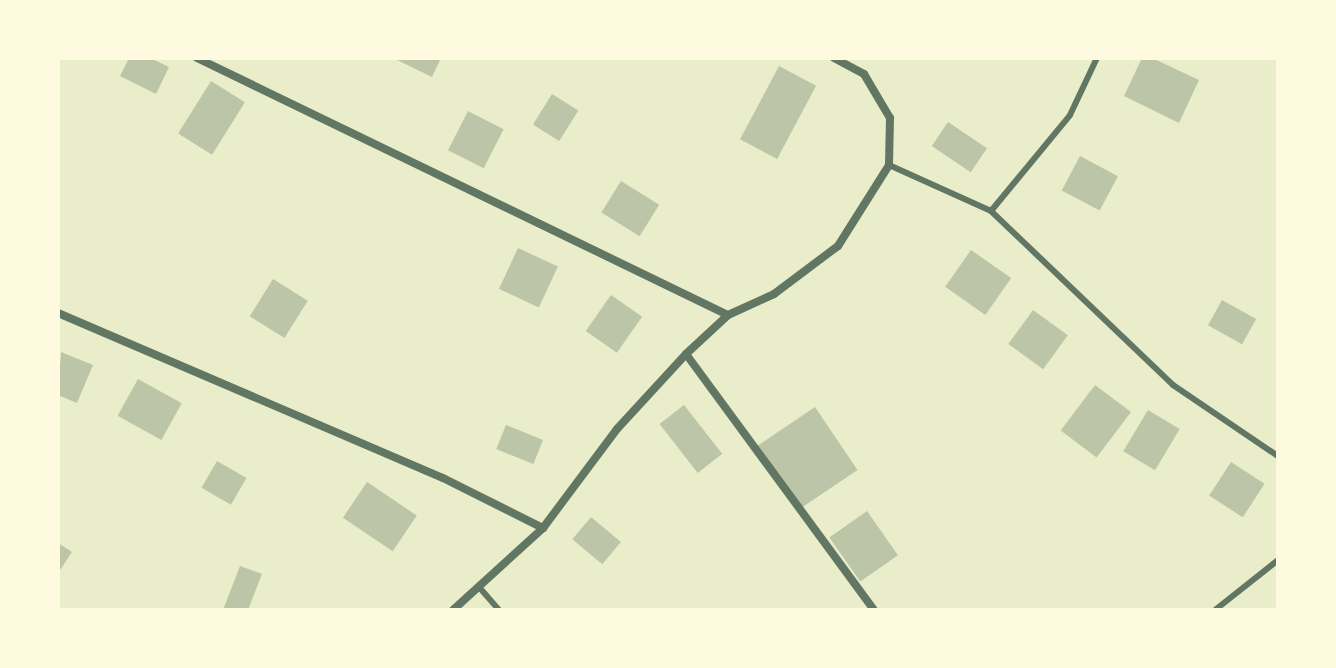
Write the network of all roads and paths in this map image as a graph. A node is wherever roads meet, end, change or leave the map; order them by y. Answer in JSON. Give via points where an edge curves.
{"nodes":[{"id":1,"x":197,"y":58,"type":"edge"},
{"id":2,"x":834,"y":58,"type":"edge"},
{"id":3,"x":1097,"y":58,"type":"edge"},
{"id":4,"x":889,"y":165,"type":"junction"},
{"id":5,"x":991,"y":211,"type":"junction"},
{"id":6,"x":58,"y":313,"type":"edge"},
{"id":7,"x":728,"y":315,"type":"junction"},
{"id":8,"x":686,"y":354,"type":"junction"},
{"id":9,"x":1278,"y":456,"type":"edge"},
{"id":10,"x":543,"y":528,"type":"junction"},
{"id":11,"x":1278,"y":560,"type":"edge"},
{"id":12,"x":479,"y":587,"type":"junction"},
{"id":13,"x":453,"y":610,"type":"edge"},
{"id":14,"x":499,"y":610,"type":"edge"},
{"id":15,"x":874,"y":610,"type":"edge"},
{"id":16,"x":1215,"y":610,"type":"edge"}],
"edges":[{"from":1,"to":7,"type":"street"},
{"from":2,"to":4,"type":"street","via":[[864,74],[890,118]]},
{"from":3,"to":5,"type":"lane","via":[[1070,115]]},
{"from":4,"to":5,"type":"lane"},
{"from":4,"to":7,"type":"street","via":[[838,246],[774,294]]},
{"from":5,"to":9,"type":"lane","via":[[1173,385]]},
{"from":6,"to":10,"type":"street","via":[[443,478]]},
{"from":7,"to":8,"type":"street"},
{"from":8,"to":10,"type":"street","via":[[617,429]]},
{"from":8,"to":15,"type":"street"},
{"from":10,"to":12,"type":"street"},
{"from":11,"to":16,"type":"lane"},
{"from":12,"to":13,"type":"street"},
{"from":12,"to":14,"type":"lane"}]}
